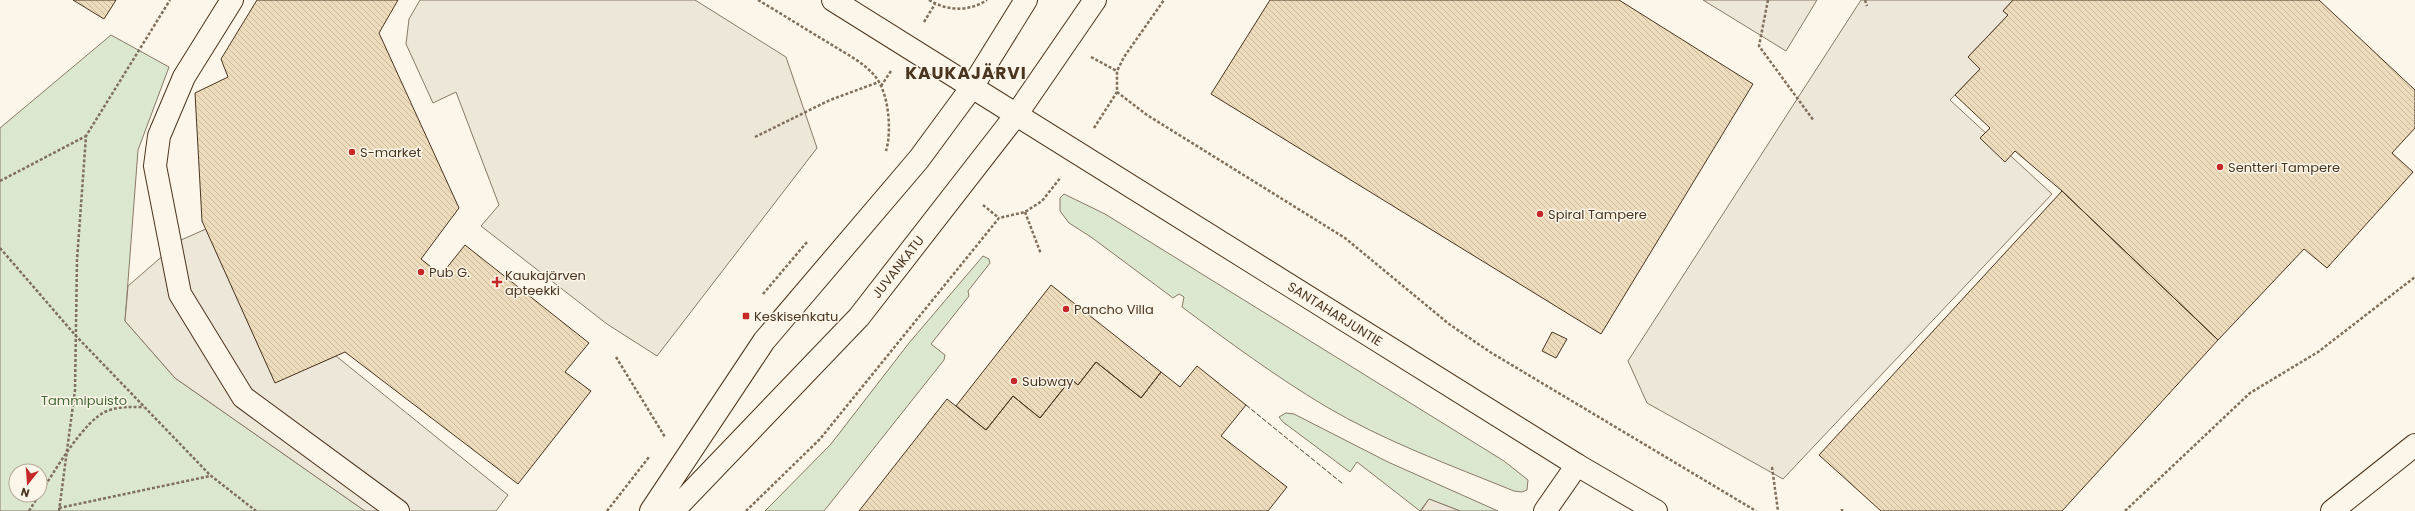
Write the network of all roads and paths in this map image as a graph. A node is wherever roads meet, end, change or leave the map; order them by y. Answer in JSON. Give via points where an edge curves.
{"nodes":[{"id":1,"x":170,"y":0,"type":"edge"},
{"id":2,"x":232,"y":0,"type":"edge"},
{"id":3,"x":758,"y":0,"type":"edge"},
{"id":4,"x":834,"y":0,"type":"edge"},
{"id":5,"x":929,"y":0,"type":"edge"},
{"id":6,"x":987,"y":0,"type":"edge"},
{"id":7,"x":1026,"y":0,"type":"edge"},
{"id":8,"x":1095,"y":0,"type":"edge"},
{"id":9,"x":1164,"y":0,"type":"edge"},
{"id":10,"x":1768,"y":0,"type":"edge"},
{"id":11,"x":1865,"y":0,"type":"edge"},
{"id":12,"x":1867,"y":6,"type":"dead end"},
{"id":13,"x":879,"y":82,"type":"junction"},
{"id":14,"x":881,"y":86,"type":"dead end"},
{"id":15,"x":972,"y":87,"type":"junction"},
{"id":16,"x":1117,"y":92,"type":"junction"},
{"id":17,"x":1016,"y":115,"type":"junction"},
{"id":18,"x":1814,"y":121,"type":"dead end"},
{"id":19,"x":86,"y":136,"type":"junction"},
{"id":20,"x":755,"y":137,"type":"dead end"},
{"id":21,"x":1078,"y":153,"type":"junction"},
{"id":22,"x":0,"y":181,"type":"edge"},
{"id":23,"x":1025,"y":212,"type":"junction"},
{"id":24,"x":0,"y":248,"type":"edge"},
{"id":25,"x":1041,"y":254,"type":"dead end"},
{"id":26,"x":2415,"y":277,"type":"edge"},
{"id":27,"x":76,"y":336,"type":"junction"},
{"id":28,"x":616,"y":357,"type":"dead end"},
{"id":29,"x":144,"y":407,"type":"junction"},
{"id":30,"x":665,"y":437,"type":"dead end"},
{"id":31,"x":2415,"y":445,"type":"edge"},
{"id":32,"x":65,"y":454,"type":"junction"},
{"id":33,"x":1577,"y":465,"type":"junction"},
{"id":34,"x":1772,"y":467,"type":"dead end"},
{"id":35,"x":210,"y":476,"type":"junction"},
{"id":36,"x":48,"y":481,"type":"edge"},
{"id":37,"x":59,"y":509,"type":"edge"},
{"id":38,"x":256,"y":511,"type":"edge"},
{"id":39,"x":398,"y":511,"type":"edge"},
{"id":40,"x":651,"y":511,"type":"edge"},
{"id":41,"x":673,"y":511,"type":"edge"},
{"id":42,"x":746,"y":511,"type":"edge"},
{"id":43,"x":1545,"y":511,"type":"edge"},
{"id":44,"x":1656,"y":511,"type":"edge"},
{"id":45,"x":1756,"y":511,"type":"edge"},
{"id":46,"x":1778,"y":511,"type":"edge"},
{"id":47,"x":2124,"y":511,"type":"edge"},
{"id":48,"x":2332,"y":511,"type":"edge"}],
"edges":[{"from":1,"to":19,"type":"path"},
{"from":2,"to":39,"type":"main road","via":[[184,77],[159,136],[155,166],[180,294],[243,397]]},
{"from":3,"to":13,"type":"path","via":[[855,59]]},
{"from":4,"to":15,"type":"main road"},
{"from":5,"to":6,"type":"path","via":[[941,6],[961,9]]},
{"from":7,"to":15,"type":"main road"},
{"from":8,"to":17,"type":"main road","name":"JUVANKATU"},
{"from":9,"to":16,"type":"path","via":[[1117,71]]},
{"from":10,"to":18,"type":"path","via":[[1759,46]]},
{"from":11,"to":12,"type":"path"},
{"from":13,"to":14,"type":"path"},
{"from":13,"to":20,"type":"path","via":[[830,100]]},
{"from":15,"to":17,"type":"main road"},
{"from":15,"to":40,"type":"main road","via":[[919,159],[764,340]]},
{"from":16,"to":21,"type":"path"},
{"from":16,"to":45,"type":"path","via":[[1147,115],[1345,238],[1449,324],[1490,352]]},
{"from":17,"to":21,"type":"main road","name":"SANTAHARJUNTIE"},
{"from":17,"to":41,"type":"main road","name":"JUVANKATU","via":[[859,317]]},
{"from":19,"to":22,"type":"path"},
{"from":19,"to":27,"type":"path","via":[[76,260]]},
{"from":21,"to":23,"type":"path","via":[[1042,201]]},
{"from":21,"to":33,"type":"main road","name":"SANTAHARJUNTIE"},
{"from":23,"to":25,"type":"path"},
{"from":23,"to":42,"type":"path","via":[[1000,218],[820,439]]},
{"from":24,"to":27,"type":"path"},
{"from":26,"to":47,"type":"path","via":[[2318,352],[2250,393]]},
{"from":27,"to":29,"type":"path"},
{"from":27,"to":32,"type":"path","via":[[75,390]]},
{"from":28,"to":30,"type":"path"},
{"from":29,"to":32,"type":"path","via":[[121,406],[106,411],[89,425]]},
{"from":29,"to":35,"type":"path"},
{"from":31,"to":48,"type":"main road"},
{"from":32,"to":36,"type":"path"},
{"from":32,"to":37,"type":"path"},
{"from":33,"to":43,"type":"main road"},
{"from":33,"to":44,"type":"main road","name":"SANTAHARJUNTIE"},
{"from":34,"to":46,"type":"path"},
{"from":35,"to":37,"type":"path"},
{"from":35,"to":38,"type":"path"}]}
